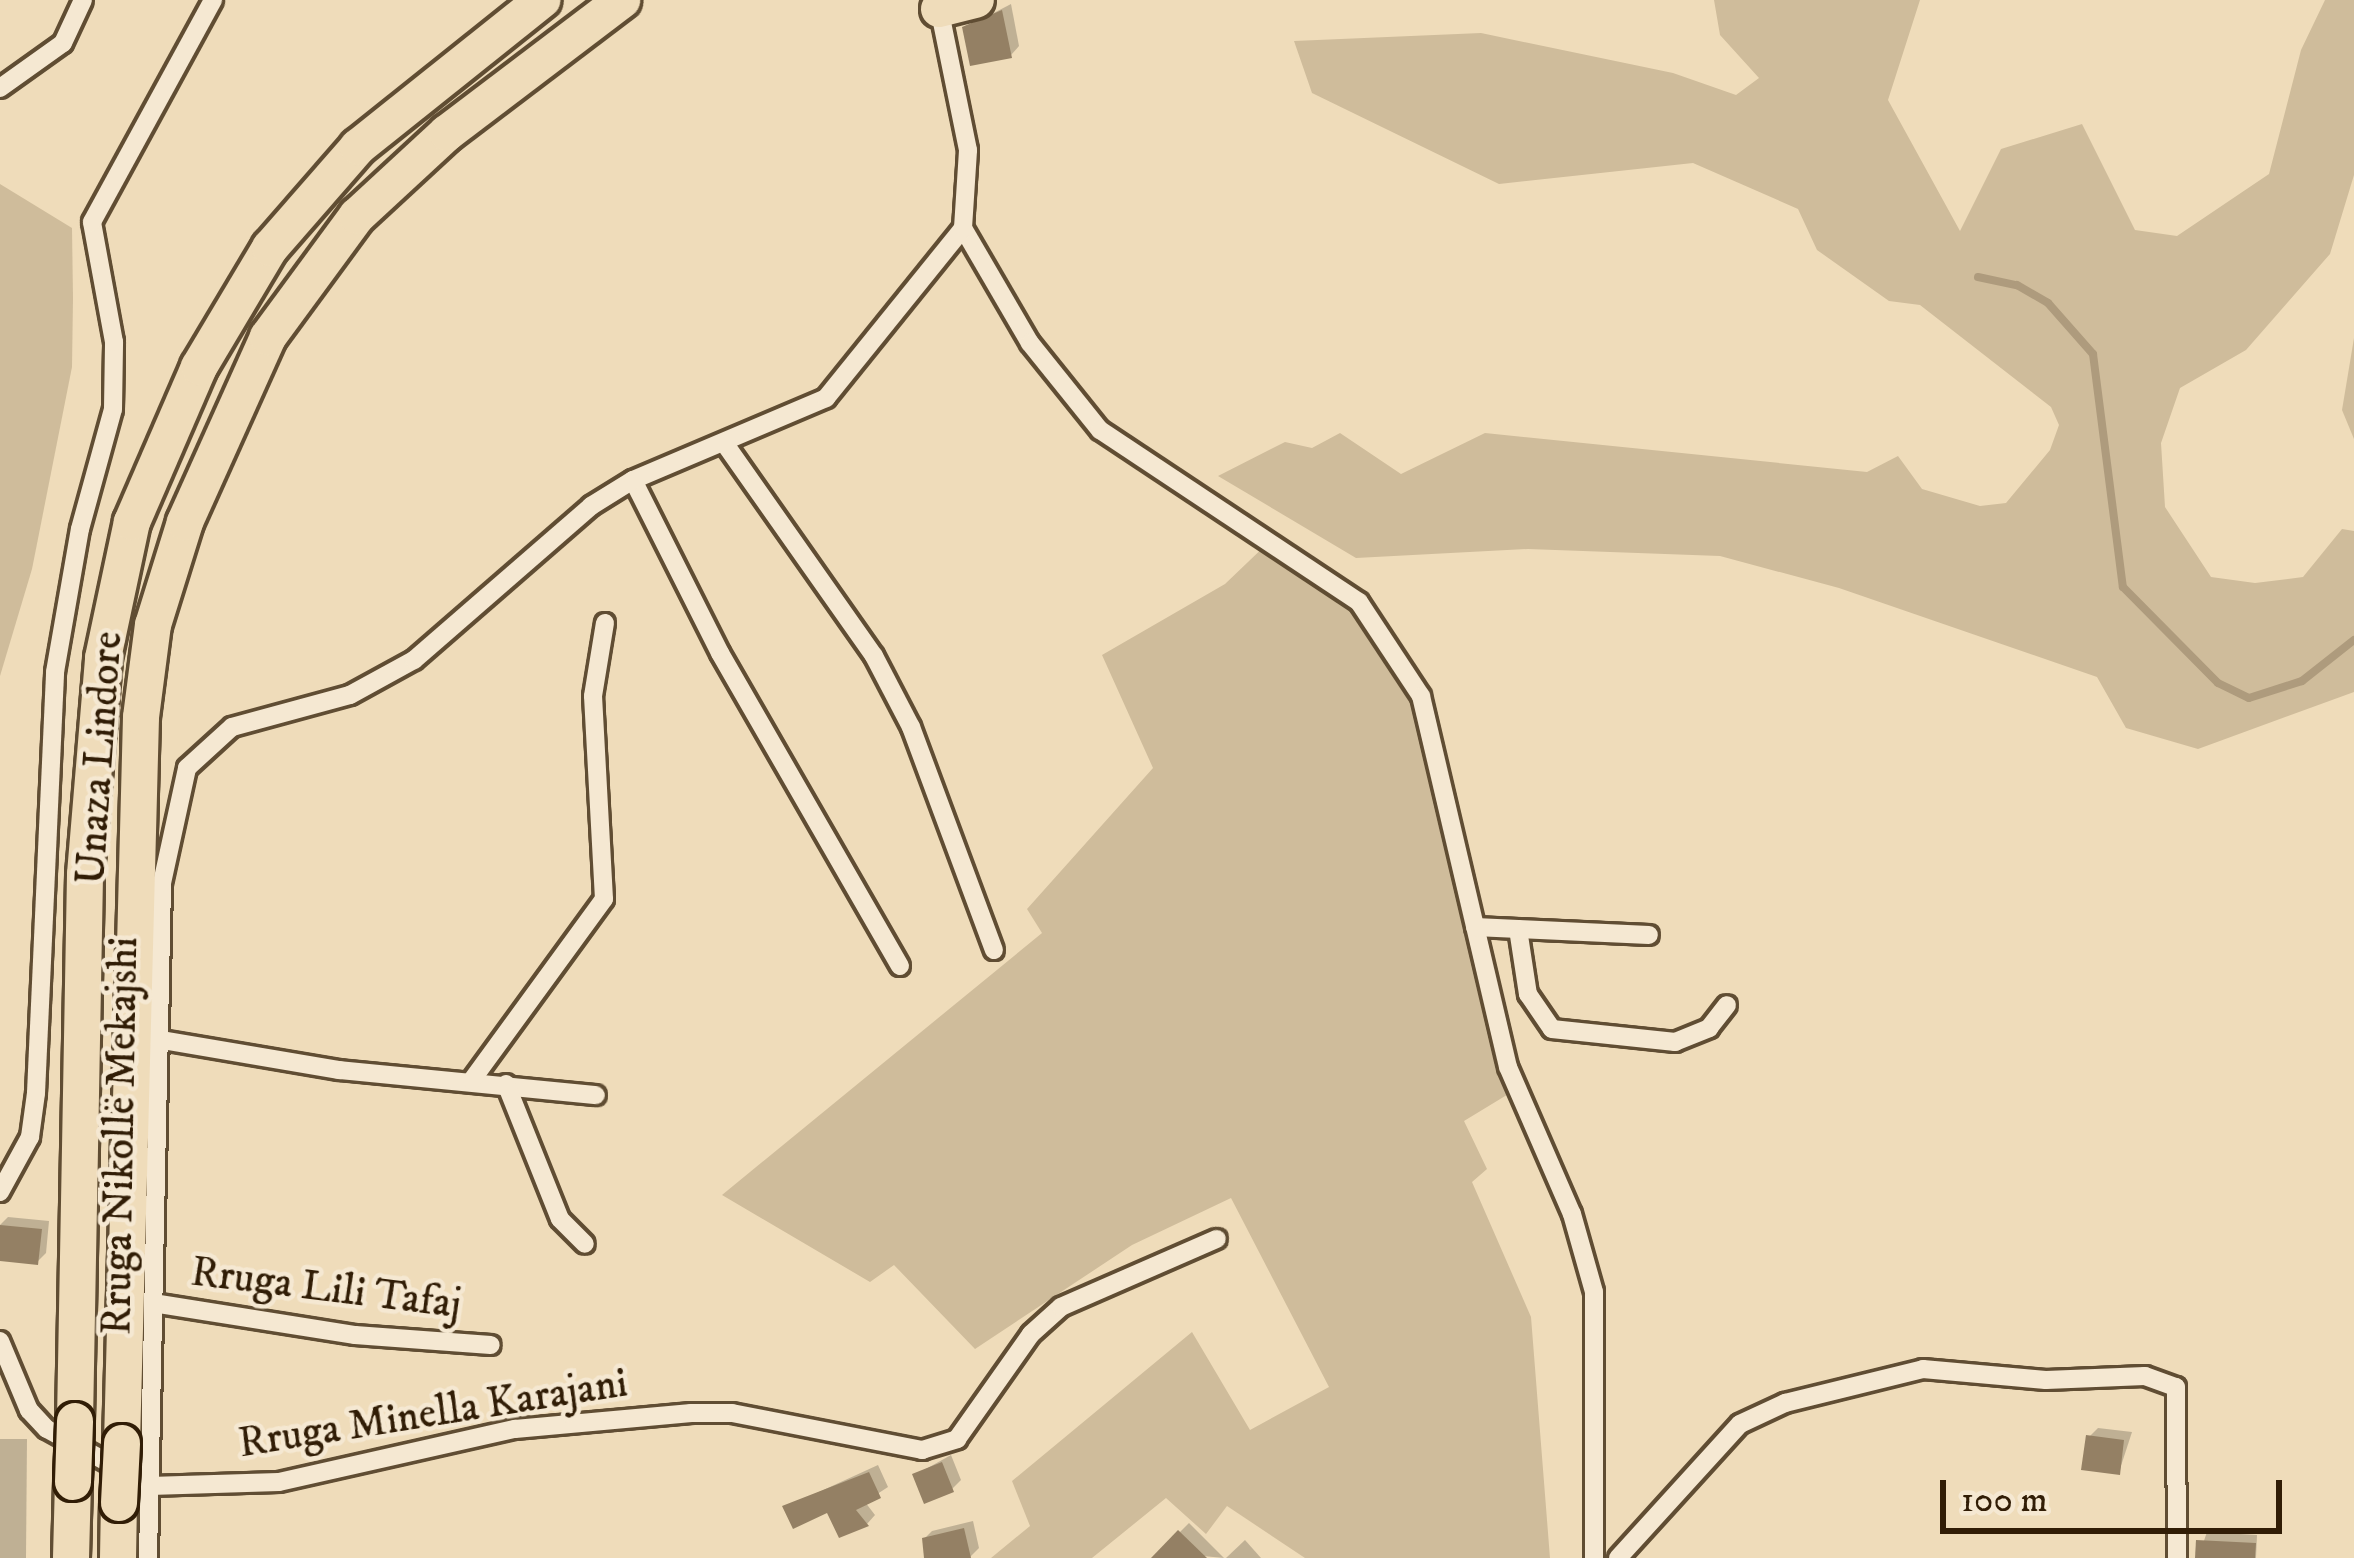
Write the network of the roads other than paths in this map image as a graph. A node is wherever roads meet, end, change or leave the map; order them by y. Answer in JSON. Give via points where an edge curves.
{"nodes":[{"id":1,"x":83,"y":0,"type":"edge"},
{"id":2,"x":213,"y":0,"type":"edge"},
{"id":3,"x":512,"y":0,"type":"edge"},
{"id":4,"x":542,"y":0,"type":"edge"},
{"id":5,"x":622,"y":0,"type":"edge"},
{"id":6,"x":976,"y":0,"type":"edge"},
{"id":7,"x":938,"y":4,"type":"edge"},
{"id":8,"x":0,"y":88,"type":"edge"},
{"id":9,"x":963,"y":228,"type":"junction"},
{"id":10,"x":725,"y":444,"type":"junction"},
{"id":11,"x":633,"y":480,"type":"junction"},
{"id":12,"x":132,"y":522,"type":"junction"},
{"id":13,"x":604,"y":623,"type":"dead end"},
{"id":14,"x":1475,"y":927,"type":"junction"},
{"id":15,"x":1518,"y":929,"type":"junction"},
{"id":16,"x":1649,"y":935,"type":"dead end"},
{"id":17,"x":994,"y":950,"type":"dead end"},
{"id":18,"x":900,"y":966,"type":"dead end"},
{"id":19,"x":1727,"y":1005,"type":"dead end"},
{"id":20,"x":162,"y":1040,"type":"junction"},
{"id":21,"x":472,"y":1080,"type":"junction"},
{"id":22,"x":506,"y":1084,"type":"junction"},
{"id":23,"x":596,"y":1095,"type":"dead end"},
{"id":24,"x":0,"y":1192,"type":"edge"},
{"id":25,"x":1217,"y":1239,"type":"dead end"},
{"id":26,"x":585,"y":1244,"type":"dead end"},
{"id":27,"x":153,"y":1303,"type":"junction"},
{"id":28,"x":0,"y":1341,"type":"edge"},
{"id":29,"x":491,"y":1345,"type":"dead end"},
{"id":30,"x":135,"y":1494,"type":"junction"},
{"id":31,"x":71,"y":1558,"type":"edge"},
{"id":32,"x":118,"y":1558,"type":"edge"},
{"id":33,"x":148,"y":1558,"type":"edge"},
{"id":34,"x":1594,"y":1558,"type":"edge"},
{"id":35,"x":1618,"y":1558,"type":"edge"},
{"id":36,"x":2177,"y":1558,"type":"edge"}],
"edges":[{"from":1,"to":8,"type":"street","via":[[63,43]]},
{"from":2,"to":24,"type":"street","via":[[92,222],[116,382],[55,672],[37,1093],[30,1137]]},
{"from":3,"to":12,"type":"highway","via":[[339,156],[240,278],[162,424],[138,481]]},
{"from":4,"to":12,"type":"highway","name":"Unaza Lindore","via":[[358,147],[270,248],[199,367]]},
{"from":5,"to":30,"type":"highway","name":"Unaza Lindore","bridge":true,"via":[[447,133],[358,216],[268,337],[185,522],[153,625],[141,717],[122,1443]]},
{"from":6,"to":7,"type":"highway"},
{"from":7,"to":9,"type":"street","via":[[968,150]]},
{"from":9,"to":10,"type":"street","name":"Rruga Nikollë Mekajshi","via":[[826,398]]},
{"from":9,"to":14,"type":"street","via":[[1048,370],[1100,430],[1342,588],[1373,617],[1428,714]]},
{"from":10,"to":11,"type":"street","name":"Rruga Nikollë Mekajshi"},
{"from":10,"to":17,"type":"street","via":[[874,656],[911,728]]},
{"from":11,"to":18,"type":"street","via":[[720,653]]},
{"from":11,"to":20,"type":"street","name":"Rruga Nikollë Mekajshi","via":[[591,506],[400,668],[350,695],[212,738],[187,768],[171,825],[162,883]]},
{"from":12,"to":31,"type":"highway","name":"Unaza Lindore","bridge":true,"via":[[103,658],[85,874]]},
{"from":13,"to":21,"type":"street","via":[[593,696],[604,899]]},
{"from":14,"to":15,"type":"street"},
{"from":14,"to":34,"type":"street","via":[[1515,1090],[1571,1214],[1594,1292]]},
{"from":15,"to":16,"type":"street"},
{"from":15,"to":19,"type":"street","via":[[1528,994],[1552,1029],[1675,1042],[1708,1028]]},
{"from":20,"to":21,"type":"street","via":[[339,1070]]},
{"from":20,"to":27,"type":"street","name":"Rruga Nikollë Mekajshi"},
{"from":21,"to":22,"type":"street"},
{"from":22,"to":23,"type":"street"},
{"from":22,"to":26,"type":"street","via":[[560,1219]]},
{"from":25,"to":30,"type":"street","name":"Rruga Minella Karajani","via":[[1080,1295],[1046,1318],[957,1438],[940,1447],[859,1444],[732,1413],[691,1413],[515,1429],[279,1482]]},
{"from":27,"to":29,"type":"street","name":"Rruga Lili Tafaj","via":[[355,1335]]},
{"from":27,"to":30,"type":"street","name":"Rruga Nikollë Mekajshi"},
{"from":28,"to":30,"type":"street","via":[[29,1410]]},
{"from":30,"to":32,"type":"highway","name":"Unaza Lindore"},
{"from":30,"to":33,"type":"street","name":"Rruga Nikollë Mekajshi"},
{"from":35,"to":36,"type":"street","via":[[1740,1424],[1785,1402],[1923,1369],[2046,1380],[2145,1376],[2176,1388]]}]}
